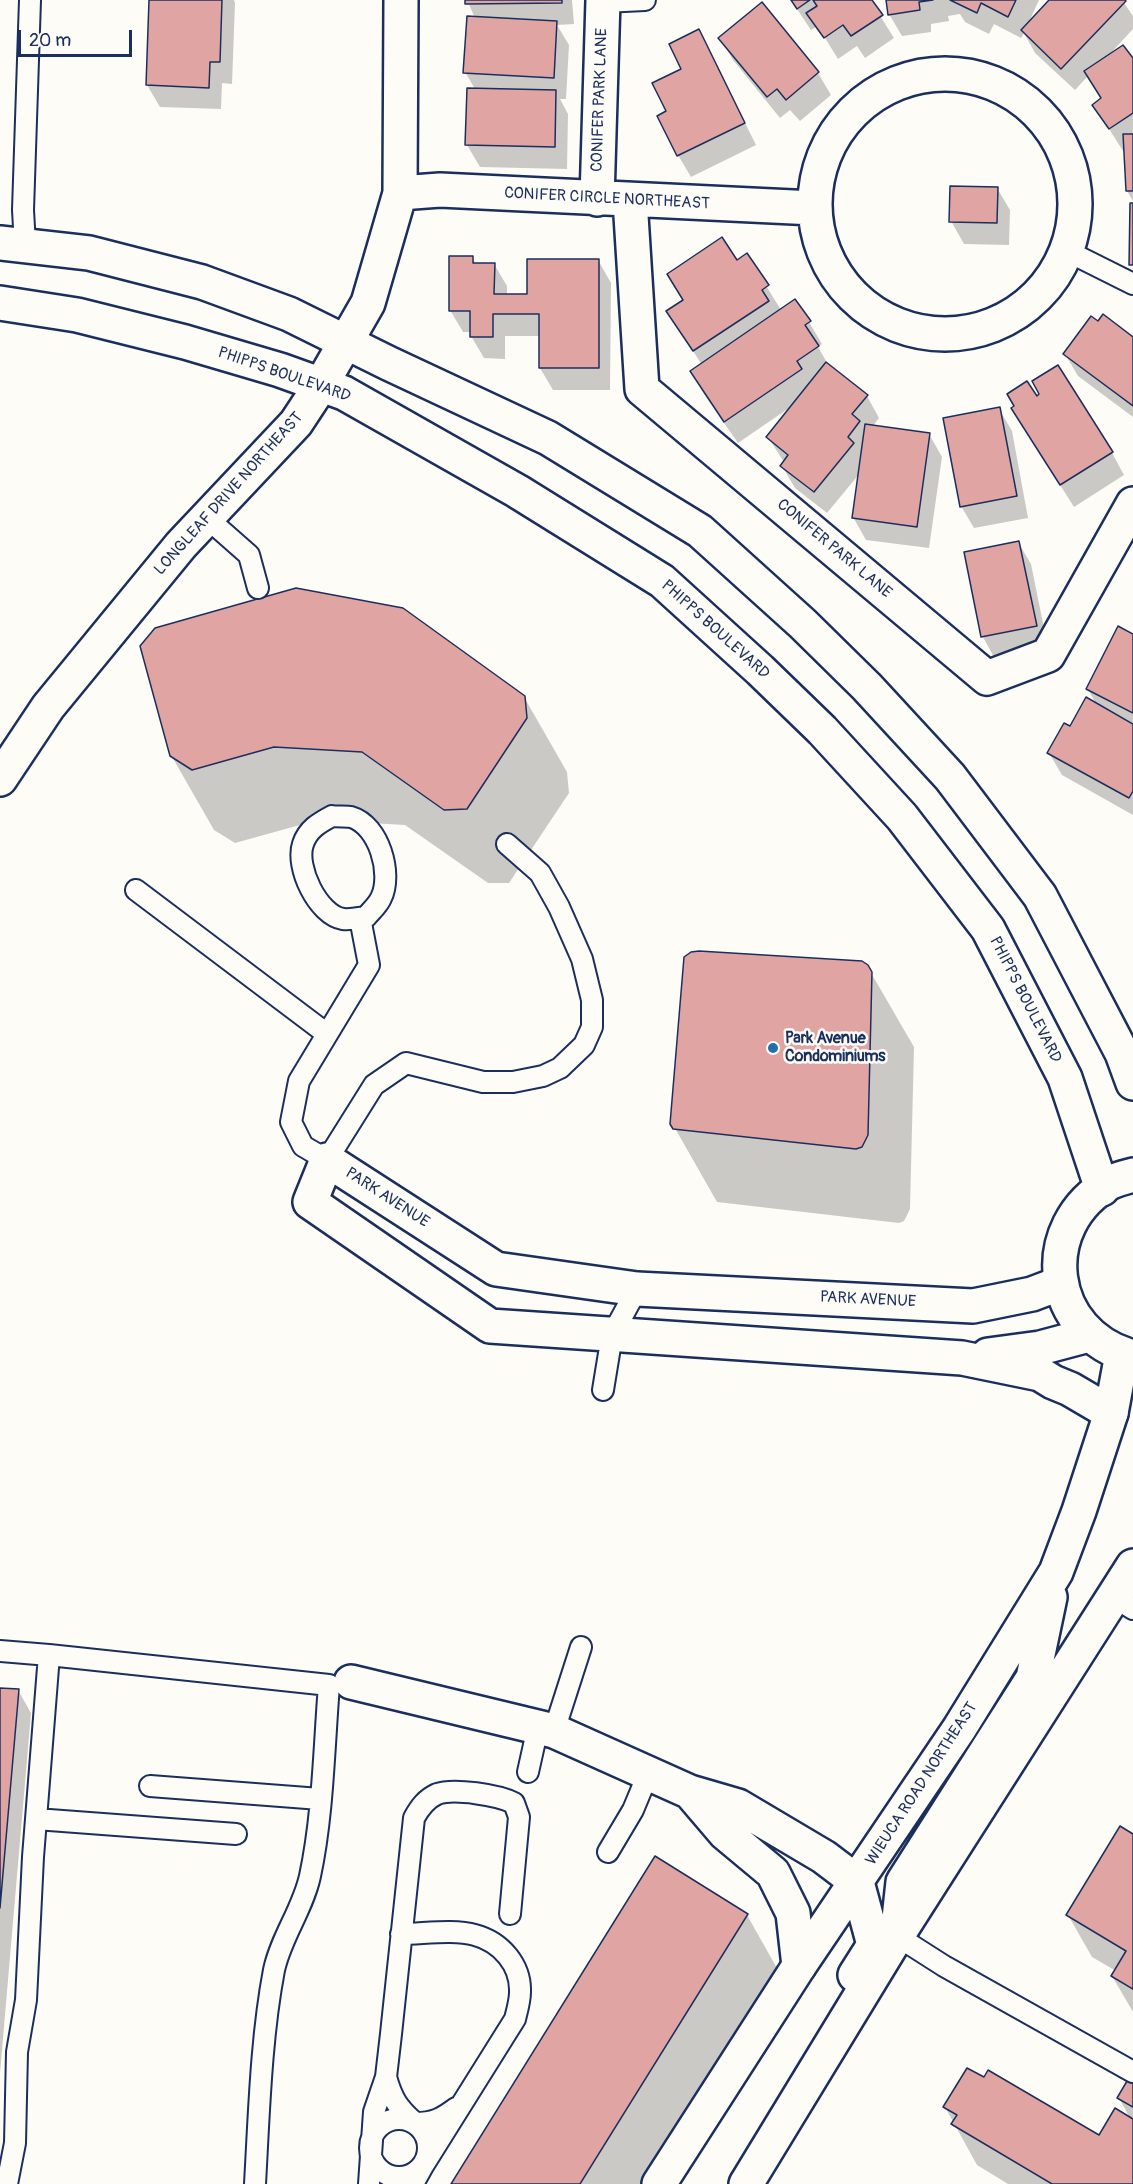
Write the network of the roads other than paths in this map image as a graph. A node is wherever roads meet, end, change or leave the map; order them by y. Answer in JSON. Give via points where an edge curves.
{"nodes":[{"id":1,"x":30,"y":0,"type":"edge"},
{"id":2,"x":401,"y":0,"type":"edge"},
{"id":3,"x":645,"y":0,"type":"edge"},
{"id":4,"x":603,"y":1,"type":"edge"},
{"id":5,"x":400,"y":193,"type":"junction"},
{"id":6,"x":597,"y":199,"type":"junction"},
{"id":7,"x":630,"y":200,"type":"junction"},
{"id":8,"x":814,"y":208,"type":"junction"},
{"id":9,"x":12,"y":244,"type":"edge"},
{"id":10,"x":1069,"y":252,"type":"junction"},
{"id":11,"x":1133,"y":284,"type":"edge"},
{"id":12,"x":0,"y":303,"type":"edge"},
{"id":13,"x":347,"y":342,"type":"junction"},
{"id":14,"x":321,"y":386,"type":"junction"},
{"id":15,"x":1133,"y":504,"type":"edge"},
{"id":16,"x":207,"y":518,"type":"junction"},
{"id":17,"x":258,"y":588,"type":"dead end"},
{"id":18,"x":0,"y":778,"type":"edge"},
{"id":19,"x":507,"y":843,"type":"dead end"},
{"id":20,"x":136,"y":891,"type":"dead end"},
{"id":21,"x":360,"y":918,"type":"junction"},
{"id":22,"x":327,"y":1034,"type":"junction"},
{"id":23,"x":1133,"y":1083,"type":"edge"},
{"id":24,"x":327,"y":1160,"type":"junction"},
{"id":25,"x":1133,"y":1175,"type":"edge"},
{"id":26,"x":1102,"y":1189,"type":"junction"},
{"id":27,"x":1061,"y":1283,"type":"junction"},
{"id":28,"x":637,"y":1288,"type":"junction"},
{"id":29,"x":612,"y":1335,"type":"junction"},
{"id":30,"x":1089,"y":1335,"type":"junction"},
{"id":31,"x":1127,"y":1356,"type":"edge"},
{"id":32,"x":962,"y":1359,"type":"junction"},
{"id":33,"x":603,"y":1390,"type":"dead end"},
{"id":34,"x":1111,"y":1413,"type":"junction"},
{"id":35,"x":1056,"y":1572,"type":"junction"},
{"id":36,"x":1127,"y":1582,"type":"edge"},
{"id":37,"x":581,"y":1647,"type":"dead end"},
{"id":38,"x":0,"y":1652,"type":"edge"},
{"id":39,"x":49,"y":1655,"type":"junction"},
{"id":40,"x":351,"y":1682,"type":"dead end"},
{"id":41,"x":546,"y":1729,"type":"junction"},
{"id":42,"x":528,"y":1772,"type":"dead end"},
{"id":43,"x":648,"y":1774,"type":"junction"},
{"id":44,"x":150,"y":1786,"type":"dead end"},
{"id":45,"x":690,"y":1792,"type":"junction"},
{"id":46,"x":320,"y":1799,"type":"junction"},
{"id":47,"x":36,"y":1819,"type":"junction"},
{"id":48,"x":236,"y":1834,"type":"dead end"},
{"id":49,"x":608,"y":1852,"type":"dead end"},
{"id":50,"x":857,"y":1882,"type":"junction"},
{"id":51,"x":510,"y":1914,"type":"dead end"},
{"id":52,"x":401,"y":1934,"type":"junction"},
{"id":53,"x":897,"y":1936,"type":"junction"},
{"id":54,"x":799,"y":1966,"type":"junction"},
{"id":55,"x":1133,"y":2072,"type":"edge"},
{"id":56,"x":386,"y":2077,"type":"junction"},
{"id":57,"x":463,"y":2103,"type":"junction"},
{"id":58,"x":415,"y":2123,"type":"junction"},
{"id":59,"x":370,"y":2144,"type":"junction"},
{"id":60,"x":423,"y":2166,"type":"junction"},
{"id":61,"x":749,"y":2178,"type":"edge"},
{"id":62,"x":8,"y":2184,"type":"edge"},
{"id":63,"x":255,"y":2184,"type":"edge"},
{"id":64,"x":369,"y":2184,"type":"edge"},
{"id":65,"x":413,"y":2184,"type":"edge"},
{"id":66,"x":659,"y":2184,"type":"edge"}],
"edges":[{"from":1,"to":9,"type":"lane","via":[[23,210]]},
{"from":2,"to":5,"type":"street","name":"LONGLEAF DRIVE NORTHEAST"},
{"from":3,"to":4,"type":"lane"},
{"from":4,"to":6,"type":"street","name":"CONIFER PARK LANE"},
{"from":5,"to":6,"type":"street","name":"CONIFER CIRCLE NORTHEAST","via":[[440,190]]},
{"from":5,"to":13,"type":"street","name":"LONGLEAF DRIVE NORTHEAST","via":[[368,303]]},
{"from":6,"to":7,"type":"street","name":"CONIFER CIRCLE NORTHEAST"},
{"from":7,"to":8,"type":"street","name":"CONIFER CIRCLE NORTHEAST"},
{"from":7,"to":15,"type":"street","name":"CONIFER PARK LANE","via":[[642,389],[987,678],[1048,655]]},
{"from":8,"to":10,"type":"street","via":[[821,245],[831,268],[859,303],[893,325],[936,336],[981,332],[1021,313],[1046,290]]},
{"from":8,"to":10,"type":"street","via":[[816,180],[832,136],[851,112],[890,85],[934,73],[980,78],[1016,94],[1050,125],[1066,152],[1077,197]]},
{"from":9,"to":13,"type":"street","via":[[88,253],[202,282],[288,314]]},
{"from":10,"to":11,"type":"lane"},
{"from":12,"to":14,"type":"street","name":"PHIPPS BOULEVARD","via":[[77,315],[185,342]]},
{"from":13,"to":14,"type":"street","name":"LONGLEAF DRIVE NORTHEAST"},
{"from":13,"to":23,"type":"street","via":[[548,438],[700,531],[803,624],[950,777],[1040,896],[1122,1053]]},
{"from":14,"to":16,"type":"street","name":"LONGLEAF DRIVE NORTHEAST","via":[[283,439]]},
{"from":14,"to":26,"type":"street","name":"PHIPPS BOULEVARD","via":[[344,393],[517,491],[662,581],[822,730],[902,817],[988,929],[1065,1078]]},
{"from":16,"to":17,"type":"lane","via":[[249,555]]},
{"from":16,"to":18,"type":"street","name":"LONGLEAF DRIVE NORTHEAST","via":[[48,707]]},
{"from":19,"to":24,"type":"lane","via":[[540,873],[582,959],[592,999],[592,1027],[584,1045],[560,1068],[513,1082],[483,1082],[406,1063],[374,1084]]},
{"from":20,"to":22,"type":"lane"},
{"from":21,"to":21,"type":"lane","via":[[366,917],[381,898],[387,873],[382,853],[370,831],[352,818],[332,816],[313,826],[303,844],[301,865],[311,891],[324,909],[342,919]]},
{"from":21,"to":22,"type":"lane","via":[[369,964]]},
{"from":22,"to":24,"type":"lane","via":[[299,1081],[291,1122],[303,1146]]},
{"from":24,"to":28,"type":"street","name":"PARK AVENUE","via":[[496,1269]]},
{"from":24,"to":29,"type":"street","name":"PARK AVENUE","via":[[310,1202],[490,1326]]},
{"from":25,"to":26,"type":"street"},
{"from":26,"to":27,"type":"street","via":[[1087,1200],[1069,1224],[1060,1253]]},
{"from":27,"to":28,"type":"street","name":"PARK AVENUE","via":[[1032,1294],[973,1305]]},
{"from":27,"to":30,"type":"street","via":[[1071,1311]]},
{"from":28,"to":29,"type":"lane"},
{"from":29,"to":32,"type":"street","name":"PARK AVENUE"},
{"from":29,"to":33,"type":"lane"},
{"from":30,"to":31,"type":"street"},
{"from":30,"to":32,"type":"street","name":"PARK AVENUE","via":[[1040,1348]]},
{"from":31,"to":34,"type":"street","name":"WIEUCA ROAD NORTHEAST"},
{"from":32,"to":34,"type":"street","name":"PARK AVENUE","via":[[1040,1374]]},
{"from":34,"to":35,"type":"street","name":"WIEUCA ROAD NORTHEAST"},
{"from":35,"to":50,"type":"street","name":"WIEUCA ROAD NORTHEAST","via":[[959,1729]]},
{"from":35,"to":53,"type":"street","via":[[1033,1678],[903,1882]]},
{"from":36,"to":53,"type":"street"},
{"from":37,"to":41,"type":"lane"},
{"from":38,"to":39,"type":"lane"},
{"from":39,"to":46,"type":"lane","via":[[328,1686]]},
{"from":39,"to":47,"type":"lane"},
{"from":40,"to":41,"type":"street"},
{"from":41,"to":42,"type":"lane"},
{"from":41,"to":43,"type":"street"},
{"from":43,"to":45,"type":"street"},
{"from":43,"to":49,"type":"lane","via":[[633,1810]]},
{"from":44,"to":46,"type":"lane"},
{"from":45,"to":50,"type":"street","via":[[738,1806],[824,1857]]},
{"from":45,"to":54,"type":"street","via":[[725,1833],[773,1873],[793,1913]]},
{"from":46,"to":63,"type":"lane","via":[[310,1878],[274,1968]]},
{"from":47,"to":48,"type":"lane"},
{"from":47,"to":62,"type":"lane","via":[[27,1990],[17,2052],[15,2143]]},
{"from":50,"to":54,"type":"street","name":"WIEUCA ROAD NORTHEAST"},
{"from":50,"to":61,"type":"street","via":[[874,1945],[795,2067]]},
{"from":51,"to":52,"type":"lane","via":[[519,1817],[514,1803],[466,1792],[439,1793],[422,1804],[414,1818]]},
{"from":52,"to":56,"type":"lane"},
{"from":52,"to":57,"type":"lane","via":[[475,1935],[498,1946],[517,1968],[520,1993],[515,2019]]},
{"from":53,"to":55,"type":"lane"},
{"from":53,"to":61,"type":"street"},
{"from":54,"to":66,"type":"street","name":"WIEUCA ROAD NORTHEAST"},
{"from":56,"to":58,"type":"lane","via":[[400,2110]]},
{"from":56,"to":59,"type":"lane","via":[[374,2112]]},
{"from":57,"to":58,"type":"lane","via":[[442,2118]]},
{"from":57,"to":60,"type":"lane"},
{"from":58,"to":59,"type":"lane","via":[[406,2119],[387,2121],[373,2134]]},
{"from":58,"to":60,"type":"lane","via":[[429,2147]]},
{"from":59,"to":60,"type":"lane","via":[[374,2162],[388,2175],[407,2176]]},
{"from":59,"to":64,"type":"lane"},
{"from":60,"to":65,"type":"lane"}]}
